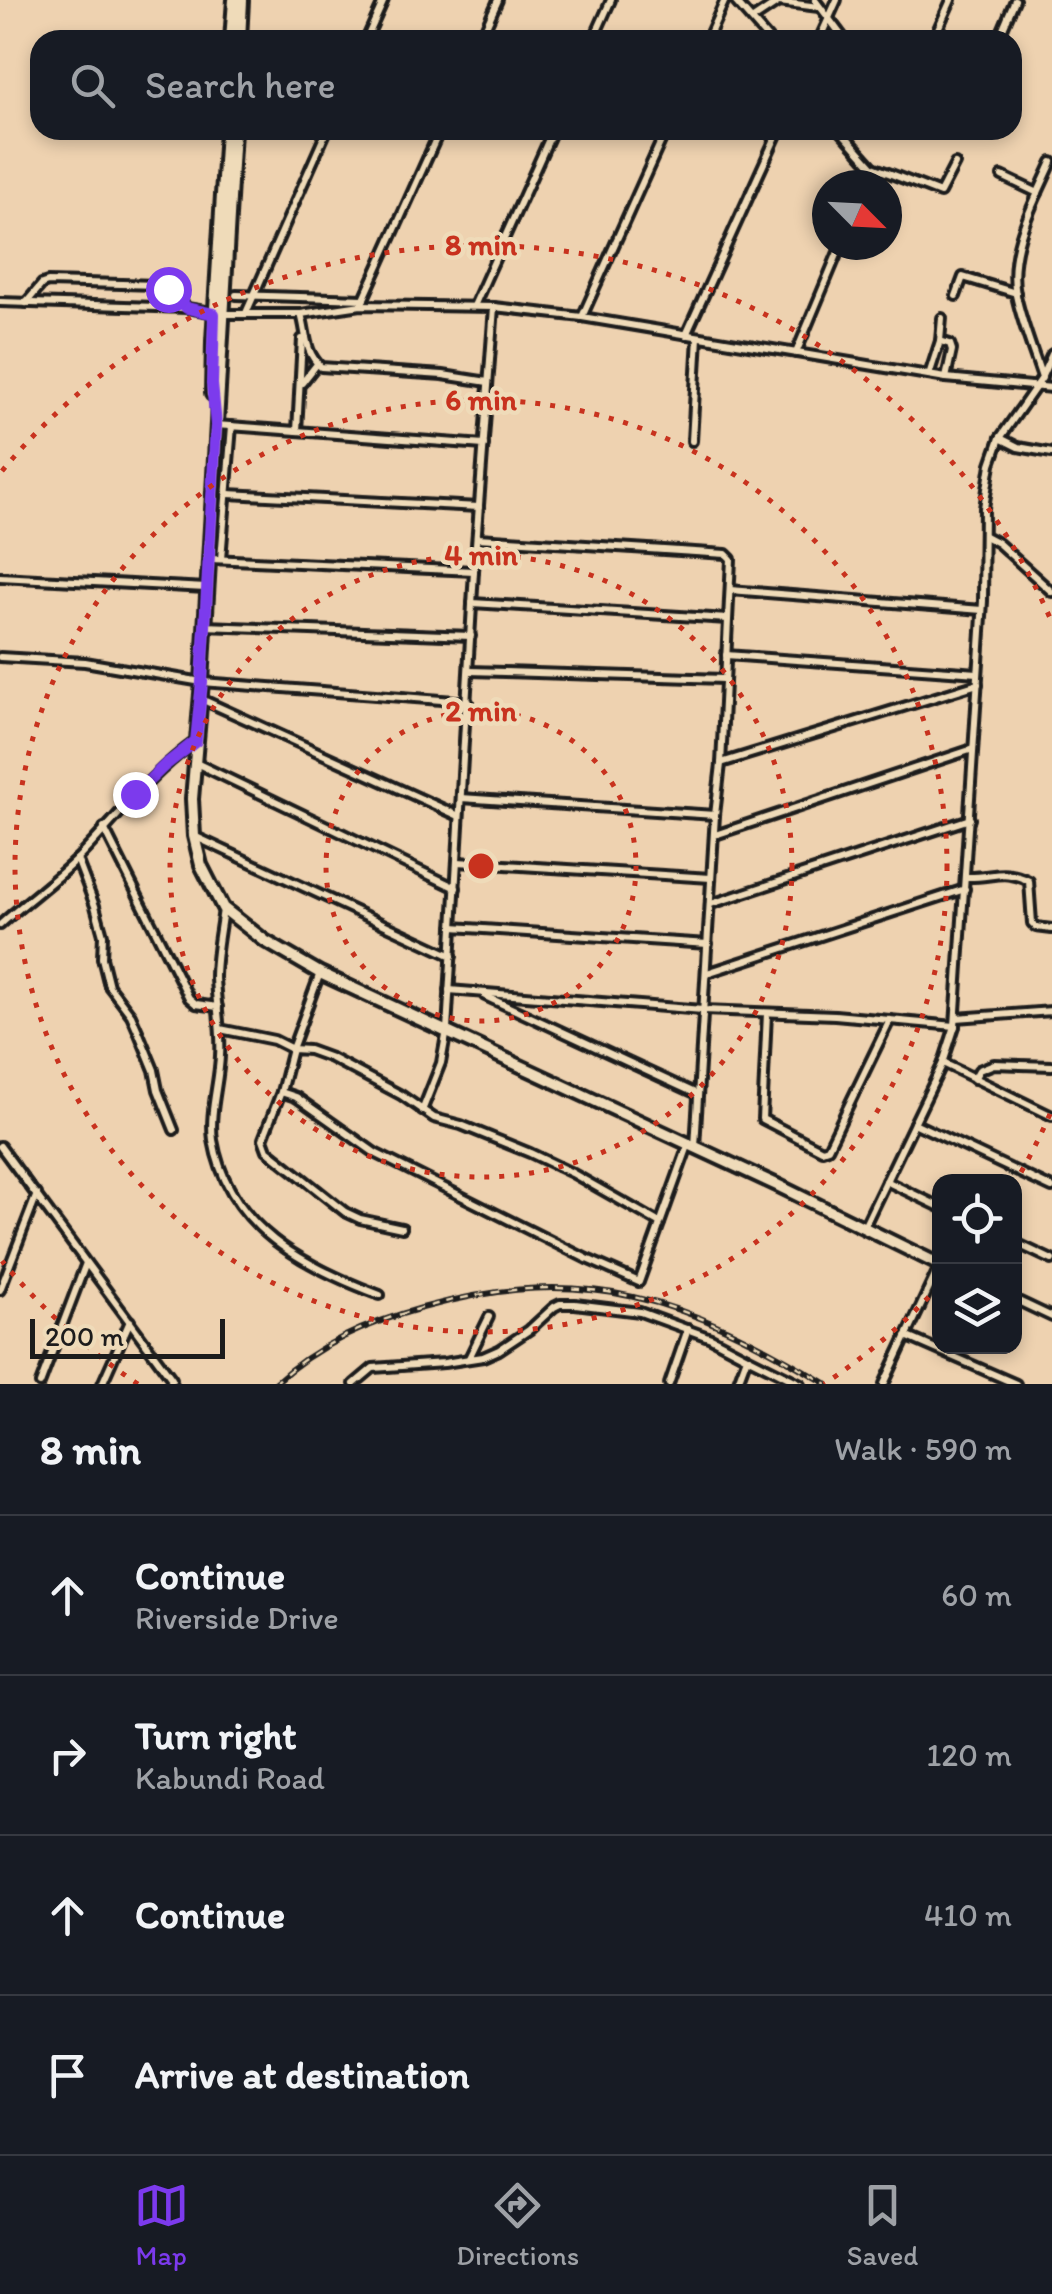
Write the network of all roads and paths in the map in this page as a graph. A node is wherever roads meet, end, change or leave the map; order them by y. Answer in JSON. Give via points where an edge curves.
{"nodes":[{"id":1,"x":234,"y":0,"type":"edge"},
{"id":2,"x":242,"y":0,"type":"edge"},
{"id":3,"x":384,"y":0,"type":"edge"},
{"id":4,"x":498,"y":0,"type":"edge"},
{"id":5,"x":611,"y":0,"type":"edge"},
{"id":6,"x":725,"y":0,"type":"edge"},
{"id":7,"x":734,"y":0,"type":"edge"},
{"id":8,"x":837,"y":0,"type":"edge"},
{"id":9,"x":951,"y":0,"type":"edge"},
{"id":10,"x":1015,"y":0,"type":"edge"},
{"id":11,"x":780,"y":1,"type":"edge"},
{"id":12,"x":817,"y":4,"type":"edge"},
{"id":13,"x":828,"y":18,"type":"junction"},
{"id":14,"x":753,"y":19,"type":"junction"},
{"id":15,"x":232,"y":30,"type":"edge"},
{"id":16,"x":240,"y":30,"type":"edge"},
{"id":17,"x":370,"y":30,"type":"edge"},
{"id":18,"x":484,"y":30,"type":"edge"},
{"id":19,"x":598,"y":30,"type":"edge"},
{"id":20,"x":712,"y":30,"type":"edge"},
{"id":21,"x":761,"y":30,"type":"edge"},
{"id":22,"x":823,"y":30,"type":"edge"},
{"id":23,"x":837,"y":30,"type":"edge"},
{"id":24,"x":938,"y":30,"type":"edge"},
{"id":25,"x":1002,"y":30,"type":"edge"},
{"id":26,"x":226,"y":140,"type":"edge"},
{"id":27,"x":233,"y":140,"type":"edge"},
{"id":28,"x":322,"y":140,"type":"edge"},
{"id":29,"x":436,"y":140,"type":"edge"},
{"id":30,"x":549,"y":140,"type":"edge"},
{"id":31,"x":662,"y":140,"type":"edge"},
{"id":32,"x":774,"y":140,"type":"edge"},
{"id":33,"x":850,"y":140,"type":"edge"},
{"id":34,"x":1052,"y":162,"type":"edge"},
{"id":35,"x":955,"y":164,"type":"dead end"},
{"id":36,"x":872,"y":167,"type":"junction"},
{"id":37,"x":871,"y":170,"type":"edge"},
{"id":38,"x":1002,"y":176,"type":"dead end"},
{"id":39,"x":1038,"y":194,"type":"junction"},
{"id":40,"x":835,"y":260,"type":"edge"},
{"id":41,"x":254,"y":294,"type":"junction"},
{"id":42,"x":1016,"y":294,"type":"junction"},
{"id":43,"x":236,"y":295,"type":"dead end"},
{"id":44,"x":956,"y":296,"type":"dead end"},
{"id":45,"x":0,"y":302,"type":"edge"},
{"id":46,"x":363,"y":302,"type":"junction"},
{"id":47,"x":26,"y":303,"type":"junction"},
{"id":48,"x":474,"y":306,"type":"junction"},
{"id":49,"x":494,"y":307,"type":"junction"},
{"id":50,"x":187,"y":308,"type":"junction"},
{"id":51,"x":246,"y":313,"type":"junction"},
{"id":52,"x":219,"y":314,"type":"junction"},
{"id":53,"x":301,"y":314,"type":"junction"},
{"id":54,"x":582,"y":317,"type":"junction"},
{"id":55,"x":942,"y":318,"type":"dead end"},
{"id":56,"x":302,"y":333,"type":"junction"},
{"id":57,"x":686,"y":336,"type":"junction"},
{"id":58,"x":698,"y":338,"type":"junction"},
{"id":59,"x":940,"y":341,"type":"junction"},
{"id":60,"x":796,"y":353,"type":"junction"},
{"id":61,"x":1052,"y":354,"type":"edge"},
{"id":62,"x":317,"y":364,"type":"junction"},
{"id":63,"x":929,"y":375,"type":"junction"},
{"id":64,"x":946,"y":378,"type":"junction"},
{"id":65,"x":1042,"y":378,"type":"junction"},
{"id":66,"x":488,"y":382,"type":"junction"},
{"id":67,"x":300,"y":386,"type":"junction"},
{"id":68,"x":1036,"y":388,"type":"junction"},
{"id":69,"x":1052,"y":388,"type":"edge"},
{"id":70,"x":216,"y":425,"type":"junction"},
{"id":71,"x":232,"y":426,"type":"junction"},
{"id":72,"x":297,"y":431,"type":"junction"},
{"id":73,"x":1000,"y":438,"type":"junction"},
{"id":74,"x":692,"y":441,"type":"dead end"},
{"id":75,"x":484,"y":445,"type":"junction"},
{"id":76,"x":1052,"y":453,"type":"edge"},
{"id":77,"x":228,"y":494,"type":"junction"},
{"id":78,"x":479,"y":507,"type":"junction"},
{"id":79,"x":985,"y":536,"type":"junction"},
{"id":80,"x":478,"y":538,"type":"junction"},
{"id":81,"x":215,"y":559,"type":"junction"},
{"id":82,"x":474,"y":571,"type":"junction"},
{"id":83,"x":0,"y":577,"type":"edge"},
{"id":84,"x":208,"y":588,"type":"junction"},
{"id":85,"x":730,"y":590,"type":"junction"},
{"id":86,"x":1052,"y":592,"type":"edge"},
{"id":87,"x":472,"y":602,"type":"junction"},
{"id":88,"x":982,"y":610,"type":"junction"},
{"id":89,"x":728,"y":619,"type":"junction"},
{"id":90,"x":204,"y":626,"type":"junction"},
{"id":91,"x":471,"y":636,"type":"junction"},
{"id":92,"x":726,"y":656,"type":"junction"},
{"id":93,"x":0,"y":657,"type":"edge"},
{"id":94,"x":470,"y":671,"type":"junction"},
{"id":95,"x":978,"y":673,"type":"junction"},
{"id":96,"x":724,"y":679,"type":"junction"},
{"id":97,"x":202,"y":682,"type":"junction"},
{"id":98,"x":978,"y":684,"type":"junction"},
{"id":99,"x":200,"y":698,"type":"junction"},
{"id":100,"x":468,"y":702,"type":"junction"},
{"id":101,"x":196,"y":741,"type":"junction"},
{"id":102,"x":973,"y":749,"type":"junction"},
{"id":103,"x":196,"y":763,"type":"junction"},
{"id":104,"x":721,"y":764,"type":"junction"},
{"id":105,"x":462,"y":798,"type":"junction"},
{"id":106,"x":716,"y":815,"type":"junction"},
{"id":107,"x":460,"y":816,"type":"junction"},
{"id":108,"x":970,"y":819,"type":"junction"},
{"id":109,"x":104,"y":828,"type":"junction"},
{"id":110,"x":715,"y":835,"type":"junction"},
{"id":111,"x":194,"y":836,"type":"junction"},
{"id":112,"x":77,"y":859,"type":"junction"},
{"id":113,"x":458,"y":862,"type":"junction"},
{"id":114,"x":966,"y":876,"type":"junction"},
{"id":115,"x":711,"y":878,"type":"junction"},
{"id":116,"x":456,"y":888,"type":"junction"},
{"id":117,"x":964,"y":890,"type":"junction"},
{"id":118,"x":711,"y":904,"type":"junction"},
{"id":119,"x":223,"y":908,"type":"junction"},
{"id":120,"x":0,"y":925,"type":"edge"},
{"id":121,"x":454,"y":927,"type":"junction"},
{"id":122,"x":1052,"y":929,"type":"edge"},
{"id":123,"x":708,"y":944,"type":"junction"},
{"id":124,"x":452,"y":956,"type":"junction"},
{"id":125,"x":320,"y":973,"type":"junction"},
{"id":126,"x":707,"y":973,"type":"junction"},
{"id":127,"x":449,"y":990,"type":"junction"},
{"id":128,"x":480,"y":994,"type":"junction"},
{"id":129,"x":218,"y":1007,"type":"junction"},
{"id":130,"x":703,"y":1010,"type":"junction"},
{"id":131,"x":1052,"y":1011,"type":"edge"},
{"id":132,"x":767,"y":1013,"type":"junction"},
{"id":133,"x":890,"y":1020,"type":"junction"},
{"id":134,"x":955,"y":1022,"type":"junction"},
{"id":135,"x":220,"y":1029,"type":"junction"},
{"id":136,"x":447,"y":1030,"type":"junction"},
{"id":137,"x":292,"y":1049,"type":"junction"},
{"id":138,"x":943,"y":1063,"type":"junction"},
{"id":139,"x":1052,"y":1066,"type":"edge"},
{"id":140,"x":974,"y":1079,"type":"junction"},
{"id":141,"x":281,"y":1092,"type":"junction"},
{"id":142,"x":698,"y":1094,"type":"junction"},
{"id":143,"x":422,"y":1111,"type":"junction"},
{"id":144,"x":1052,"y":1116,"type":"edge"},
{"id":145,"x":914,"y":1123,"type":"junction"},
{"id":146,"x":174,"y":1130,"type":"dead end"},
{"id":147,"x":0,"y":1146,"type":"edge"},
{"id":148,"x":692,"y":1146,"type":"junction"},
{"id":149,"x":886,"y":1181,"type":"junction"},
{"id":150,"x":1052,"y":1188,"type":"edge"},
{"id":151,"x":37,"y":1194,"type":"junction"},
{"id":152,"x":932,"y":1202,"type":"edge"},
{"id":153,"x":660,"y":1223,"type":"junction"},
{"id":154,"x":402,"y":1228,"type":"dead end"},
{"id":155,"x":864,"y":1228,"type":"junction"},
{"id":156,"x":1022,"y":1246,"type":"edge"},
{"id":157,"x":0,"y":1257,"type":"edge"},
{"id":158,"x":1052,"y":1260,"type":"edge"},
{"id":159,"x":86,"y":1262,"type":"junction"},
{"id":160,"x":938,"y":1264,"type":"edge"},
{"id":161,"x":9,"y":1267,"type":"junction"},
{"id":162,"x":932,"y":1282,"type":"edge"},
{"id":163,"x":0,"y":1290,"type":"edge"},
{"id":164,"x":380,"y":1295,"type":"dead end"},
{"id":165,"x":1022,"y":1304,"type":"edge"},
{"id":166,"x":489,"y":1316,"type":"dead end"},
{"id":167,"x":1052,"y":1317,"type":"edge"},
{"id":168,"x":131,"y":1320,"type":"junction"},
{"id":169,"x":688,"y":1329,"type":"junction"},
{"id":170,"x":906,"y":1336,"type":"junction"},
{"id":171,"x":747,"y":1357,"type":"junction"},
{"id":172,"x":469,"y":1359,"type":"junction"},
{"id":173,"x":173,"y":1382,"type":"edge"},
{"id":174,"x":40,"y":1384,"type":"edge"},
{"id":175,"x":102,"y":1384,"type":"edge"},
{"id":176,"x":354,"y":1384,"type":"edge"},
{"id":177,"x":668,"y":1384,"type":"edge"},
{"id":178,"x":737,"y":1384,"type":"edge"},
{"id":179,"x":801,"y":1384,"type":"edge"},
{"id":180,"x":884,"y":1384,"type":"edge"},
{"id":181,"x":1016,"y":1384,"type":"edge"}],
"edges":[{"from":1,"to":15,"type":"street"},
{"from":2,"to":16,"type":"street"},
{"from":3,"to":17,"type":"street"},
{"from":4,"to":18,"type":"street"},
{"from":5,"to":19,"type":"street"},
{"from":6,"to":20,"type":"street"},
{"from":7,"to":14,"type":"street"},
{"from":8,"to":13,"type":"street"},
{"from":9,"to":24,"type":"street"},
{"from":10,"to":25,"type":"street"},
{"from":11,"to":12,"type":"street"},
{"from":11,"to":14,"type":"street"},
{"from":12,"to":13,"type":"street"},
{"from":13,"to":22,"type":"street"},
{"from":13,"to":23,"type":"street"},
{"from":14,"to":21,"type":"street"},
{"from":26,"to":52,"type":"street"},
{"from":27,"to":52,"type":"street"},
{"from":28,"to":41,"type":"street"},
{"from":29,"to":46,"type":"street"},
{"from":30,"to":48,"type":"street"},
{"from":31,"to":54,"type":"street"},
{"from":32,"to":57,"type":"street"},
{"from":33,"to":36,"type":"street"},
{"from":34,"to":39,"type":"street"},
{"from":35,"to":36,"type":"street","via":[[940,193]]},
{"from":36,"to":37,"type":"street"},
{"from":38,"to":39,"type":"street"},
{"from":39,"to":42,"type":"street","via":[[1016,254]]},
{"from":40,"to":60,"type":"street"},
{"from":41,"to":43,"type":"street"},
{"from":41,"to":46,"type":"street"},
{"from":41,"to":51,"type":"street"},
{"from":42,"to":44,"type":"street","via":[[963,277]]},
{"from":42,"to":65,"type":"street"},
{"from":45,"to":47,"type":"street"},
{"from":46,"to":48,"type":"street"},
{"from":46,"to":53,"type":"street"},
{"from":47,"to":50,"type":"street"},
{"from":47,"to":50,"type":"street","via":[[48,282],[158,285]]},
{"from":48,"to":49,"type":"street"},
{"from":49,"to":54,"type":"street"},
{"from":49,"to":66,"type":"street"},
{"from":50,"to":52,"type":"street"},
{"from":51,"to":52,"type":"street"},
{"from":51,"to":53,"type":"street"},
{"from":52,"to":70,"type":"street"},
{"from":53,"to":56,"type":"street"},
{"from":54,"to":57,"type":"street"},
{"from":55,"to":59,"type":"street"},
{"from":56,"to":62,"type":"street"},
{"from":56,"to":67,"type":"street"},
{"from":57,"to":58,"type":"street"},
{"from":58,"to":60,"type":"street"},
{"from":58,"to":74,"type":"street"},
{"from":59,"to":63,"type":"street"},
{"from":59,"to":64,"type":"street","via":[[952,350]]},
{"from":60,"to":63,"type":"street"},
{"from":61,"to":65,"type":"street"},
{"from":62,"to":66,"type":"street"},
{"from":62,"to":67,"type":"street"},
{"from":63,"to":64,"type":"street"},
{"from":64,"to":68,"type":"street"},
{"from":65,"to":68,"type":"street"},
{"from":66,"to":75,"type":"street"},
{"from":67,"to":72,"type":"street"},
{"from":68,"to":69,"type":"street"},
{"from":68,"to":73,"type":"street"},
{"from":70,"to":71,"type":"street"},
{"from":70,"to":81,"type":"street"},
{"from":71,"to":72,"type":"street"},
{"from":71,"to":77,"type":"street"},
{"from":72,"to":75,"type":"street"},
{"from":73,"to":76,"type":"street"},
{"from":73,"to":79,"type":"street","via":[[987,485]]},
{"from":75,"to":78,"type":"street"},
{"from":77,"to":78,"type":"street"},
{"from":77,"to":81,"type":"street"},
{"from":78,"to":80,"type":"street"},
{"from":79,"to":86,"type":"street"},
{"from":79,"to":88,"type":"street"},
{"from":80,"to":82,"type":"street"},
{"from":80,"to":85,"type":"street","via":[[726,554]]},
{"from":81,"to":82,"type":"street"},
{"from":81,"to":84,"type":"street"},
{"from":82,"to":87,"type":"street"},
{"from":83,"to":84,"type":"street"},
{"from":84,"to":90,"type":"street"},
{"from":85,"to":88,"type":"street"},
{"from":85,"to":89,"type":"street"},
{"from":87,"to":89,"type":"street"},
{"from":87,"to":91,"type":"street"},
{"from":88,"to":95,"type":"street"},
{"from":89,"to":92,"type":"street"},
{"from":90,"to":91,"type":"street"},
{"from":90,"to":97,"type":"street"},
{"from":91,"to":94,"type":"street"},
{"from":92,"to":95,"type":"street"},
{"from":92,"to":96,"type":"street"},
{"from":93,"to":97,"type":"street","via":[[85,662]]},
{"from":94,"to":96,"type":"street"},
{"from":94,"to":100,"type":"street"},
{"from":95,"to":98,"type":"street"},
{"from":96,"to":104,"type":"street"},
{"from":97,"to":99,"type":"street"},
{"from":97,"to":100,"type":"street"},
{"from":98,"to":102,"type":"street"},
{"from":98,"to":104,"type":"street"},
{"from":99,"to":101,"type":"street"},
{"from":99,"to":107,"type":"street"},
{"from":100,"to":105,"type":"street"},
{"from":101,"to":103,"type":"street"},
{"from":101,"to":109,"type":"street"},
{"from":102,"to":108,"type":"street"},
{"from":102,"to":110,"type":"street"},
{"from":103,"to":111,"type":"street"},
{"from":103,"to":116,"type":"street"},
{"from":104,"to":106,"type":"street"},
{"from":105,"to":106,"type":"street"},
{"from":105,"to":107,"type":"street"},
{"from":106,"to":110,"type":"street"},
{"from":107,"to":113,"type":"street"},
{"from":108,"to":114,"type":"street"},
{"from":108,"to":118,"type":"street"},
{"from":109,"to":112,"type":"street"},
{"from":109,"to":129,"type":"street","via":[[189,998]]},
{"from":110,"to":115,"type":"street"},
{"from":111,"to":119,"type":"street"},
{"from":111,"to":124,"type":"street"},
{"from":112,"to":120,"type":"street"},
{"from":112,"to":146,"type":"street","via":[[96,906],[109,986],[138,1031]]},
{"from":113,"to":115,"type":"street"},
{"from":113,"to":116,"type":"street"},
{"from":114,"to":117,"type":"street"},
{"from":114,"to":122,"type":"street","via":[[1014,873],[1030,881],[1032,923]]},
{"from":115,"to":118,"type":"street"},
{"from":116,"to":121,"type":"street"},
{"from":117,"to":126,"type":"street"},
{"from":117,"to":134,"type":"street"},
{"from":118,"to":123,"type":"street"},
{"from":119,"to":125,"type":"street"},
{"from":119,"to":129,"type":"street"},
{"from":121,"to":123,"type":"street"},
{"from":121,"to":124,"type":"street"},
{"from":123,"to":126,"type":"street"},
{"from":124,"to":127,"type":"street"},
{"from":125,"to":136,"type":"street"},
{"from":125,"to":137,"type":"street"},
{"from":126,"to":130,"type":"street"},
{"from":127,"to":128,"type":"street"},
{"from":127,"to":136,"type":"street"},
{"from":128,"to":130,"type":"street"},
{"from":128,"to":142,"type":"street"},
{"from":129,"to":135,"type":"street"},
{"from":130,"to":132,"type":"street"},
{"from":130,"to":142,"type":"street"},
{"from":131,"to":134,"type":"street"},
{"from":132,"to":133,"type":"street"},
{"from":132,"to":133,"type":"street","via":[[762,1119],[822,1150]]},
{"from":133,"to":134,"type":"street"},
{"from":134,"to":138,"type":"street"},
{"from":135,"to":137,"type":"street"},
{"from":135,"to":164,"type":"street","via":[[213,1140],[232,1192],[260,1229],[294,1256]]},
{"from":136,"to":143,"type":"street"},
{"from":136,"to":148,"type":"street"},
{"from":137,"to":141,"type":"street"},
{"from":137,"to":143,"type":"street","via":[[331,1058]]},
{"from":138,"to":140,"type":"street"},
{"from":138,"to":145,"type":"street"},
{"from":139,"to":140,"type":"street","via":[[994,1064]]},
{"from":140,"to":144,"type":"street"},
{"from":141,"to":153,"type":"street","via":[[375,1153],[639,1282]]},
{"from":141,"to":154,"type":"street","via":[[264,1139],[267,1150],[345,1212]]},
{"from":142,"to":148,"type":"street"},
{"from":143,"to":153,"type":"street","via":[[530,1153]]},
{"from":145,"to":149,"type":"street"},
{"from":145,"to":150,"type":"street"},
{"from":147,"to":151,"type":"street"},
{"from":148,"to":153,"type":"street"},
{"from":148,"to":155,"type":"street"},
{"from":149,"to":152,"type":"street"},
{"from":149,"to":155,"type":"street"},
{"from":151,"to":159,"type":"street"},
{"from":151,"to":161,"type":"street"},
{"from":155,"to":160,"type":"street"},
{"from":156,"to":158,"type":"street"},
{"from":157,"to":161,"type":"street"},
{"from":159,"to":168,"type":"street"},
{"from":159,"to":174,"type":"street"},
{"from":161,"to":163,"type":"street"},
{"from":162,"to":170,"type":"street"},
{"from":165,"to":167,"type":"street"},
{"from":166,"to":172,"type":"street"},
{"from":168,"to":173,"type":"street"},
{"from":168,"to":175,"type":"street"},
{"from":169,"to":171,"type":"street"},
{"from":169,"to":172,"type":"street","via":[[640,1312],[560,1304],[499,1350]]},
{"from":169,"to":177,"type":"street"},
{"from":170,"to":180,"type":"street"},
{"from":170,"to":181,"type":"street"},
{"from":171,"to":178,"type":"street"},
{"from":171,"to":179,"type":"street"},
{"from":172,"to":176,"type":"street","via":[[373,1368]]}]}
